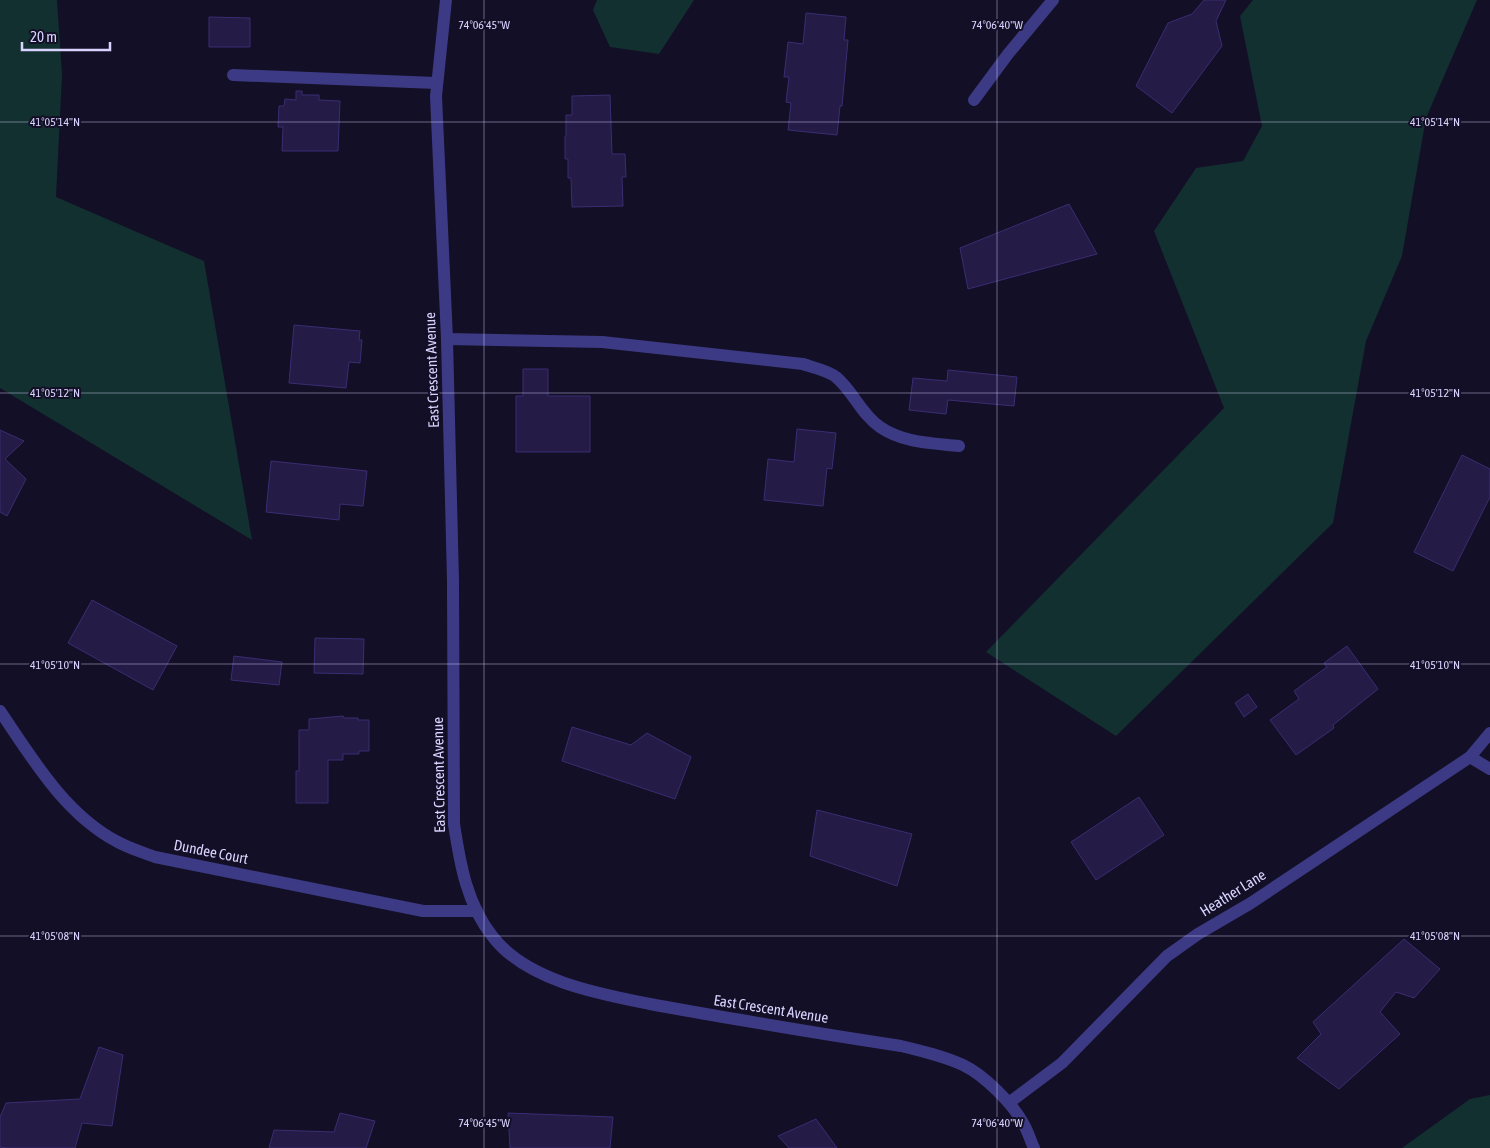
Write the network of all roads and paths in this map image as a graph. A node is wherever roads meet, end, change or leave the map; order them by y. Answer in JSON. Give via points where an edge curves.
{"nodes":[{"id":1,"x":446,"y":0,"type":"edge"},
{"id":2,"x":1053,"y":0,"type":"edge"},
{"id":3,"x":233,"y":75,"type":"dead end"},
{"id":4,"x":436,"y":83,"type":"junction"},
{"id":5,"x":974,"y":100,"type":"dead end"},
{"id":6,"x":448,"y":339,"type":"junction"},
{"id":7,"x":959,"y":446,"type":"dead end"},
{"id":8,"x":0,"y":711,"type":"edge"},
{"id":9,"x":1490,"y":733,"type":"edge"},
{"id":10,"x":1470,"y":757,"type":"junction"},
{"id":11,"x":1490,"y":769,"type":"edge"},
{"id":12,"x":477,"y":911,"type":"junction"},
{"id":13,"x":1010,"y":1102,"type":"junction"},
{"id":14,"x":1034,"y":1148,"type":"edge"}],
"edges":[{"from":1,"to":4,"type":"street","name":"East Crescent Avenue"},
{"from":2,"to":5,"type":"street"},
{"from":3,"to":4,"type":"street"},
{"from":4,"to":6,"type":"street","name":"East Crescent Avenue"},
{"from":6,"to":7,"type":"street","via":[[602,342],[803,364],[836,378],[880,427],[920,442]]},
{"from":6,"to":12,"type":"street","name":"East Crescent Avenue","via":[[454,824],[460,863]]},
{"from":8,"to":12,"type":"street","name":"Dundee Court","via":[[52,786],[80,816],[116,841],[155,857],[423,911]]},
{"from":9,"to":10,"type":"street","name":"Heather Lane"},
{"from":10,"to":11,"type":"street"},
{"from":10,"to":13,"type":"street","name":"Heather Lane","via":[[1167,956],[1062,1063]]},
{"from":12,"to":13,"type":"street","name":"East Crescent Avenue","via":[[493,938],[519,961],[556,980],[594,993],[660,1006],[932,1053],[965,1066]]},
{"from":13,"to":14,"type":"street","name":"East Crescent Avenue"}]}
